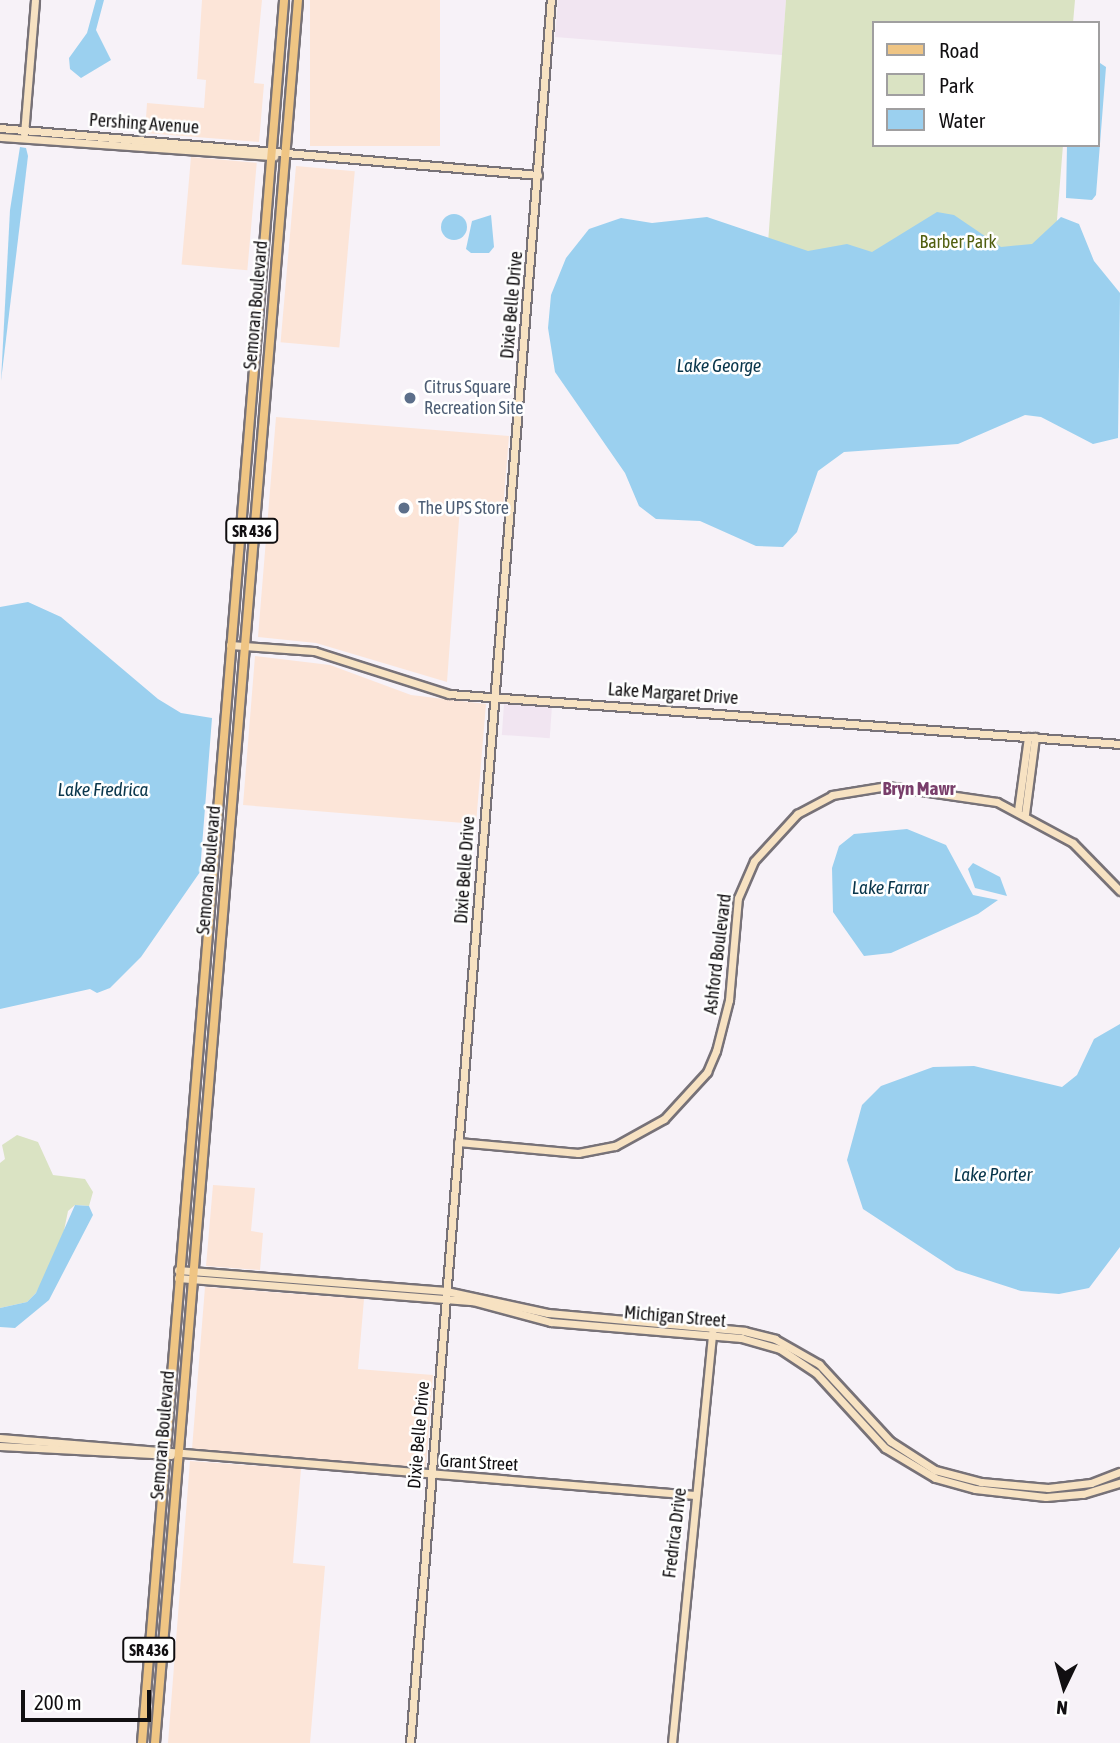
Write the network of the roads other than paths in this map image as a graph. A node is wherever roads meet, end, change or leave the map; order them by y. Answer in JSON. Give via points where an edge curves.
{"nodes":[{"id":1,"x":35,"y":0,"type":"edge"},
{"id":2,"x":284,"y":0,"type":"edge"},
{"id":3,"x":298,"y":0,"type":"edge"},
{"id":4,"x":551,"y":0,"type":"edge"},
{"id":5,"x":0,"y":128,"type":"edge"},
{"id":6,"x":24,"y":134,"type":"junction"},
{"id":7,"x":0,"y":137,"type":"edge"},
{"id":8,"x":272,"y":153,"type":"junction"},
{"id":9,"x":284,"y":153,"type":"junction"},
{"id":10,"x":538,"y":175,"type":"junction"},
{"id":11,"x":260,"y":282,"type":"junction"},
{"id":12,"x":271,"y":308,"type":"junction"},
{"id":13,"x":252,"y":373,"type":"junction"},
{"id":14,"x":263,"y":398,"type":"junction"},
{"id":15,"x":247,"y":437,"type":"junction"},
{"id":16,"x":256,"y":479,"type":"junction"},
{"id":17,"x":230,"y":645,"type":"junction"},
{"id":18,"x":243,"y":646,"type":"junction"},
{"id":19,"x":495,"y":697,"type":"junction"},
{"id":20,"x":1032,"y":737,"type":"junction"},
{"id":21,"x":1120,"y":744,"type":"edge"},
{"id":22,"x":220,"y":762,"type":"junction"},
{"id":23,"x":230,"y":797,"type":"junction"},
{"id":24,"x":1021,"y":812,"type":"junction"},
{"id":25,"x":1120,"y":891,"type":"edge"},
{"id":26,"x":458,"y":1142,"type":"junction"},
{"id":27,"x":178,"y":1274,"type":"junction"},
{"id":28,"x":191,"y":1275,"type":"junction"},
{"id":29,"x":446,"y":1295,"type":"junction"},
{"id":30,"x":712,"y":1331,"type":"junction"},
{"id":31,"x":0,"y":1438,"type":"edge"},
{"id":32,"x":0,"y":1446,"type":"edge"},
{"id":33,"x":165,"y":1453,"type":"junction"},
{"id":34,"x":178,"y":1453,"type":"junction"},
{"id":35,"x":1120,"y":1472,"type":"edge"},
{"id":36,"x":432,"y":1476,"type":"junction"},
{"id":37,"x":1120,"y":1482,"type":"edge"},
{"id":38,"x":695,"y":1495,"type":"junction"},
{"id":39,"x":156,"y":1559,"type":"junction"},
{"id":40,"x":167,"y":1582,"type":"junction"},
{"id":41,"x":151,"y":1626,"type":"junction"},
{"id":42,"x":158,"y":1707,"type":"junction"},
{"id":43,"x":144,"y":1720,"type":"junction"},
{"id":44,"x":142,"y":1743,"type":"edge"},
{"id":45,"x":154,"y":1743,"type":"edge"},
{"id":46,"x":410,"y":1743,"type":"edge"},
{"id":47,"x":672,"y":1743,"type":"edge"}],
"edges":[{"from":1,"to":6,"type":"street"},
{"from":2,"to":8,"type":"main road","name":"Semoran Boulevard","number":"SR 436"},
{"from":3,"to":9,"type":"main road","name":"Semoran Boulevard","number":"SR 436"},
{"from":4,"to":10,"type":"street","name":"Dixie Belle Drive"},
{"from":5,"to":6,"type":"street","name":"Pershing Avenue"},
{"from":6,"to":7,"type":"street","name":"Pershing Avenue"},
{"from":6,"to":8,"type":"street","name":"Pershing Avenue"},
{"from":8,"to":9,"type":"street","name":"Pershing Avenue"},
{"from":8,"to":11,"type":"main road","name":"Semoran Boulevard","number":"SR 436"},
{"from":9,"to":10,"type":"street","name":"Pershing Avenue"},
{"from":9,"to":12,"type":"main road","name":"Semoran Boulevard","number":"SR 436"},
{"from":10,"to":19,"type":"street","name":"Dixie Belle Drive"},
{"from":11,"to":12,"type":"main road"},
{"from":11,"to":13,"type":"main road","name":"Semoran Boulevard","number":"SR 436"},
{"from":12,"to":14,"type":"main road","name":"Semoran Boulevard","number":"SR 436"},
{"from":13,"to":14,"type":"main road"},
{"from":13,"to":15,"type":"main road","name":"Semoran Boulevard","number":"SR 436"},
{"from":14,"to":16,"type":"main road","name":"Semoran Boulevard","number":"SR 436"},
{"from":15,"to":16,"type":"main road","via":[[250,468]]},
{"from":15,"to":17,"type":"main road","name":"Semoran Boulevard","number":"SR 436"},
{"from":16,"to":18,"type":"main road","name":"Semoran Boulevard","number":"SR 436"},
{"from":17,"to":18,"type":"street","name":"Lake Margaret Drive"},
{"from":17,"to":22,"type":"main road","name":"Semoran Boulevard","number":"SR 436"},
{"from":18,"to":19,"type":"street","name":"Lake Margaret Drive","via":[[314,651],[424,689]]},
{"from":18,"to":23,"type":"main road","name":"Semoran Boulevard","number":"SR 436"},
{"from":19,"to":20,"type":"street","name":"Lake Margaret Drive"},
{"from":19,"to":26,"type":"street","name":"Dixie Belle Drive"},
{"from":20,"to":21,"type":"street","name":"Lake Margaret Drive"},
{"from":20,"to":24,"type":"street"},
{"from":22,"to":23,"type":"main road","via":[[223,787]]},
{"from":22,"to":27,"type":"main road","name":"Semoran Boulevard","number":"SR 436"},
{"from":23,"to":28,"type":"main road","name":"Semoran Boulevard","number":"SR 436"},
{"from":24,"to":25,"type":"street","name":"Ashford Boulevard","via":[[1073,843]]},
{"from":24,"to":26,"type":"street","name":"Ashford Boulevard","via":[[959,792],[887,786],[852,789],[813,803],[768,841],[744,883],[724,1028],[707,1072],[671,1112],[615,1146],[578,1153]]},
{"from":26,"to":29,"type":"street","name":"Dixie Belle Drive"},
{"from":27,"to":28,"type":"street","name":"Michigan Street"},
{"from":27,"to":33,"type":"main road","name":"Semoran Boulevard","number":"SR 436"},
{"from":28,"to":29,"type":"street","name":"Michigan Street"},
{"from":28,"to":34,"type":"main road","name":"Semoran Boulevard","number":"SR 436"},
{"from":29,"to":30,"type":"street","name":"Michigan Street","via":[[551,1322]]},
{"from":29,"to":36,"type":"street","name":"Dixie Belle Drive"},
{"from":30,"to":35,"type":"street","name":"Michigan Street","via":[[767,1336],[800,1352],[834,1378],[890,1441],[935,1470],[981,1482],[1048,1488],[1091,1483]]},
{"from":30,"to":37,"type":"street","name":"Michigan Street","via":[[767,1345],[799,1361],[885,1448],[935,1478],[975,1489],[1046,1497],[1083,1494]]},
{"from":30,"to":38,"type":"street","name":"Fredrica Drive"},
{"from":31,"to":33,"type":"street","name":"Grant Street"},
{"from":32,"to":33,"type":"street","name":"Grant Street"},
{"from":33,"to":34,"type":"street","name":"Grant Street"},
{"from":33,"to":39,"type":"main road","name":"Semoran Boulevard","number":"SR 436"},
{"from":34,"to":36,"type":"street","name":"Grant Street"},
{"from":34,"to":40,"type":"main road","name":"Semoran Boulevard","number":"SR 436"},
{"from":36,"to":38,"type":"street","name":"Grant Street"},
{"from":36,"to":46,"type":"street","name":"Dixie Belle Drive"},
{"from":38,"to":47,"type":"street","name":"Fredrica Drive"},
{"from":39,"to":40,"type":"main road"},
{"from":39,"to":41,"type":"main road","name":"Semoran Boulevard","number":"SR 436"},
{"from":40,"to":42,"type":"main road","name":"Semoran Boulevard","number":"SR 436"},
{"from":41,"to":42,"type":"main road","via":[[155,1635],[151,1697]]},
{"from":41,"to":43,"type":"main road","name":"Semoran Boulevard","number":"SR 436"},
{"from":42,"to":45,"type":"main road","name":"Semoran Boulevard","number":"SR 436"},
{"from":43,"to":44,"type":"main road","name":"Semoran Boulevard","number":"SR 436"},
{"from":43,"to":45,"type":"main road"}]}
